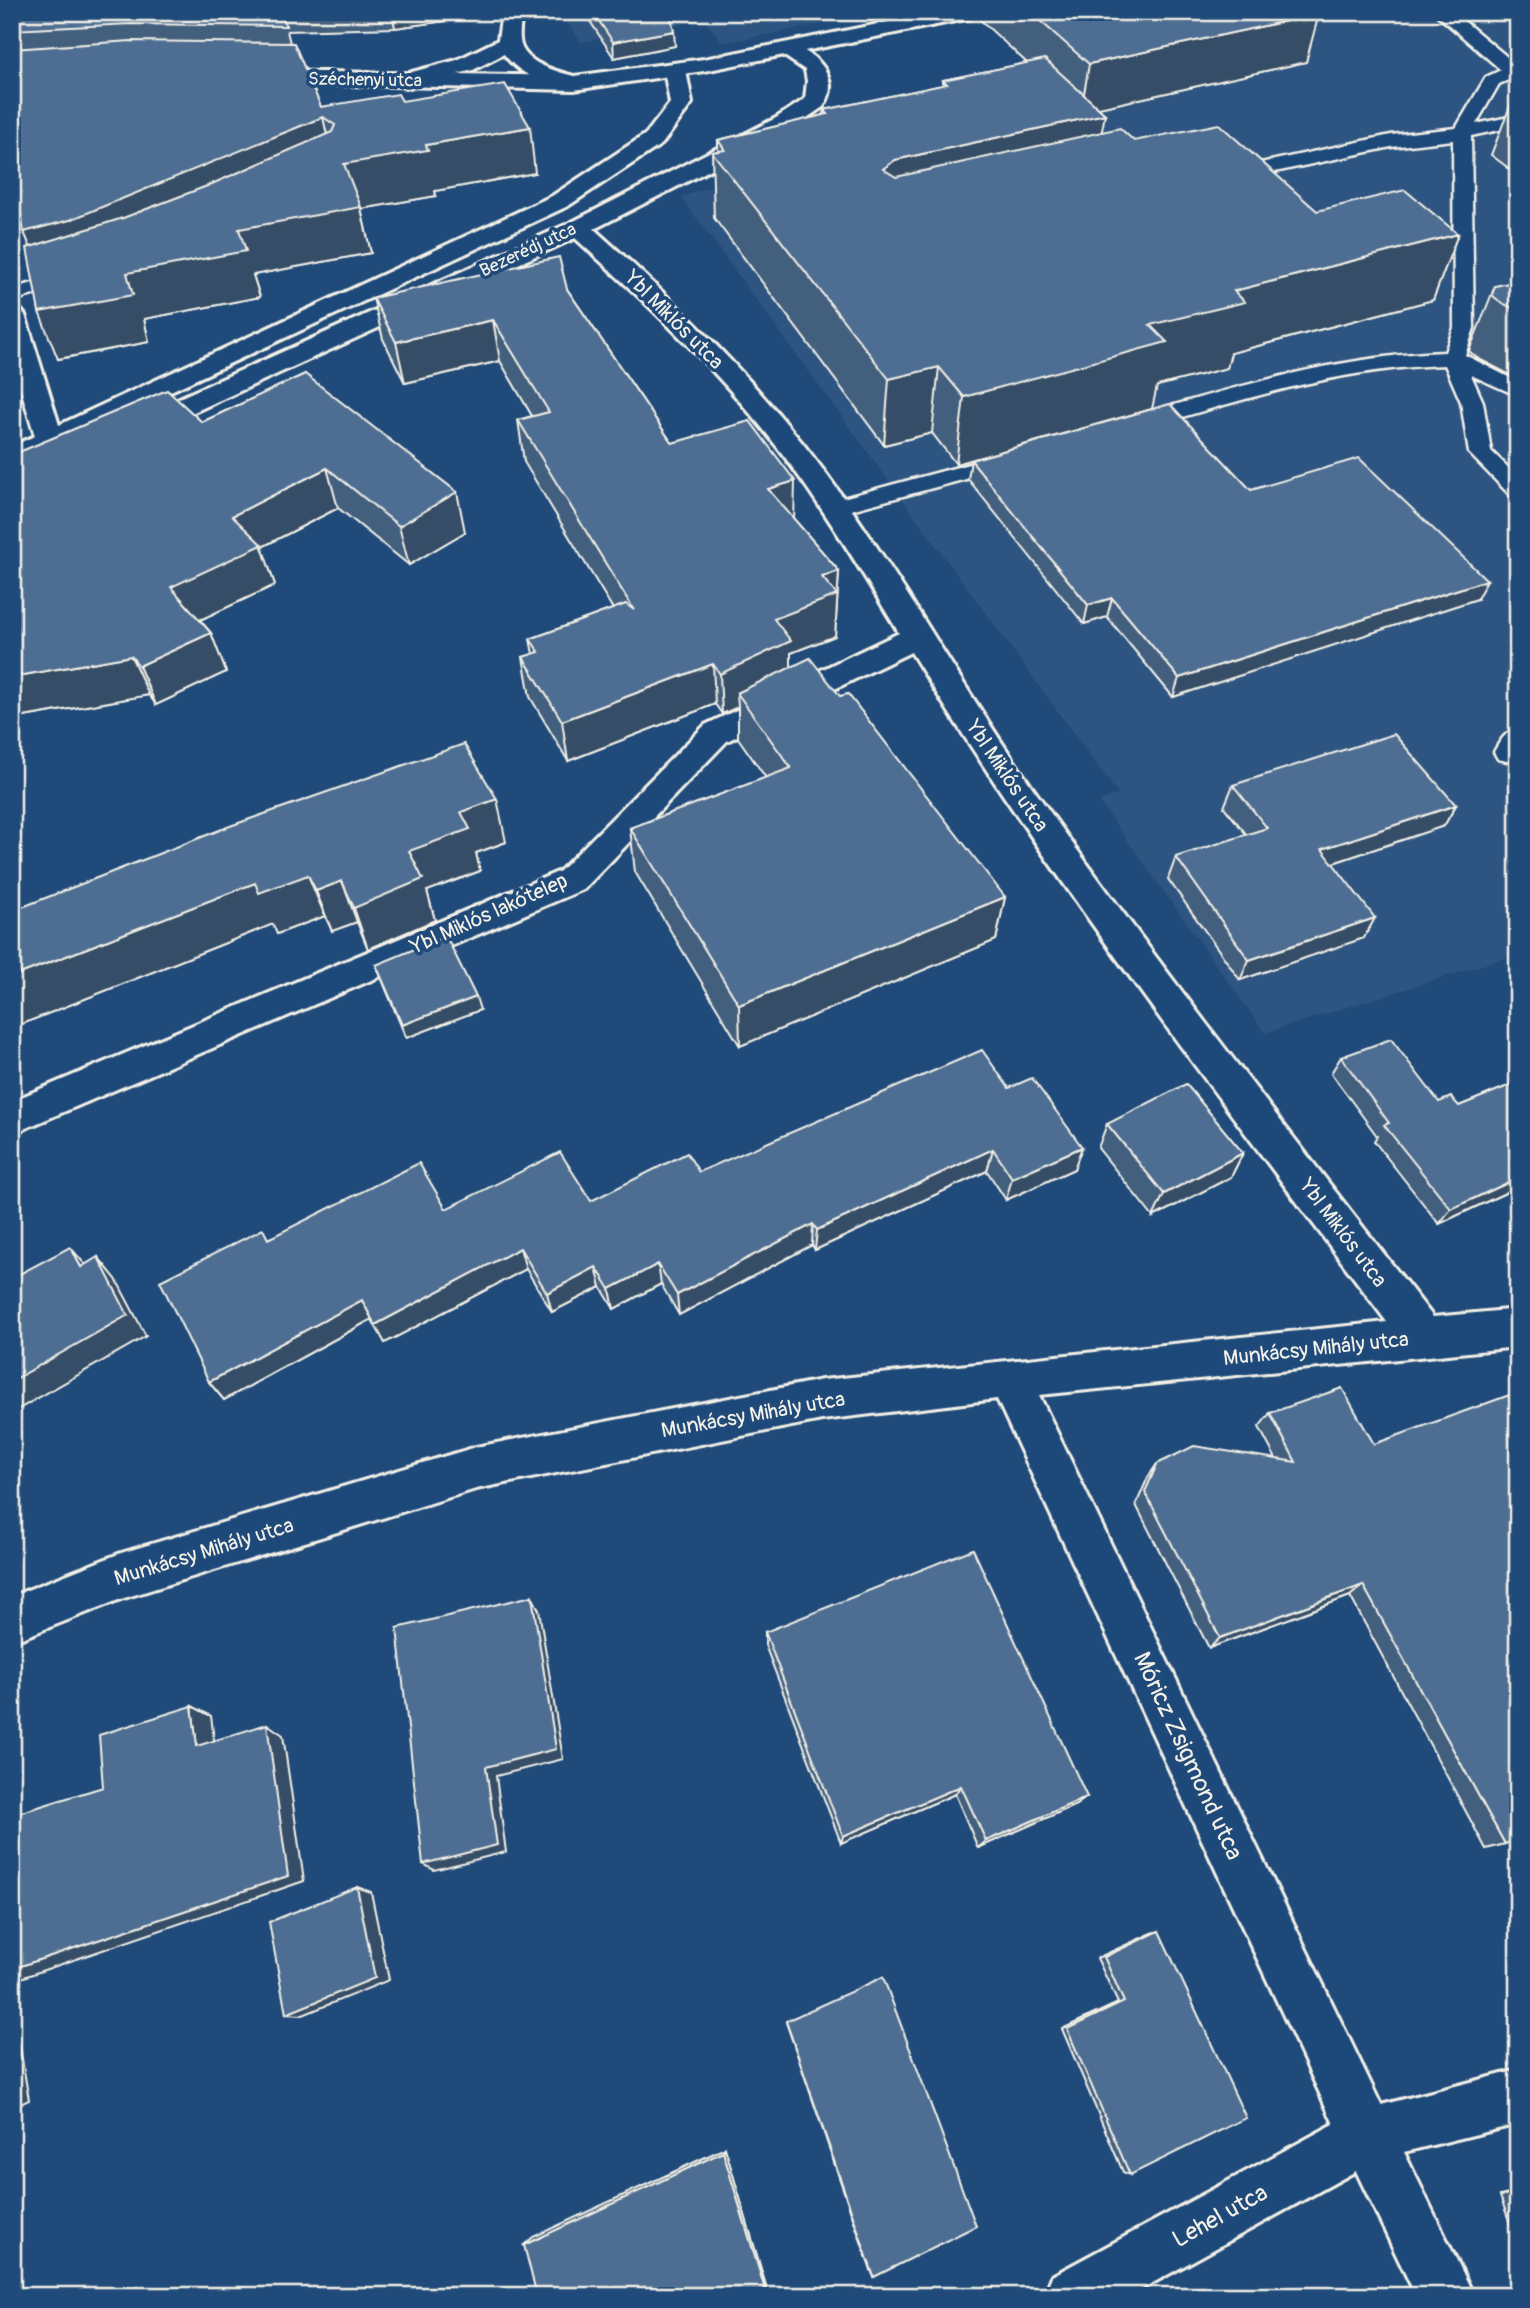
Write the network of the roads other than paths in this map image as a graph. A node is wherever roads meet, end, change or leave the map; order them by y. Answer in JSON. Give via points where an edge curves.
{"nodes":[{"id":1,"x":512,"y":12,"type":"edge"},
{"id":2,"x":971,"y":12,"type":"edge"},
{"id":3,"x":1442,"y":12,"type":"edge"},
{"id":4,"x":509,"y":43,"type":"junction"},
{"id":5,"x":785,"y":49,"type":"junction"},
{"id":6,"x":1516,"y":68,"type":"edge"},
{"id":7,"x":675,"y":70,"type":"junction"},
{"id":8,"x":237,"y":77,"type":"edge"},
{"id":9,"x":405,"y":81,"type":"junction"},
{"id":10,"x":574,"y":83,"type":"junction"},
{"id":11,"x":1518,"y":120,"type":"edge"},
{"id":12,"x":1462,"y":133,"type":"junction"},
{"id":13,"x":1206,"y":172,"type":"edge"},
{"id":14,"x":578,"y":228,"type":"junction"},
{"id":15,"x":95,"y":272,"type":"edge"},
{"id":16,"x":12,"y":295,"type":"edge"},
{"id":17,"x":12,"y":315,"type":"edge"},
{"id":18,"x":1453,"y":358,"type":"junction"},
{"id":19,"x":1518,"y":390,"type":"edge"},
{"id":20,"x":1113,"y":430,"type":"edge"},
{"id":21,"x":118,"y":437,"type":"edge"},
{"id":22,"x":52,"y":453,"type":"junction"},
{"id":23,"x":1033,"y":453,"type":"edge"},
{"id":24,"x":12,"y":457,"type":"edge"},
{"id":25,"x":12,"y":475,"type":"edge"},
{"id":26,"x":1518,"y":490,"type":"edge"},
{"id":27,"x":836,"y":508,"type":"junction"},
{"id":28,"x":917,"y":636,"type":"junction"},
{"id":29,"x":12,"y":1118,"type":"edge"},
{"id":30,"x":1518,"y":1328,"type":"edge"},
{"id":31,"x":1424,"y":1338,"type":"junction"},
{"id":32,"x":1009,"y":1378,"type":"junction"},
{"id":33,"x":12,"y":1619,"type":"edge"},
{"id":34,"x":1518,"y":2097,"type":"edge"},
{"id":35,"x":1367,"y":2136,"type":"junction"},
{"id":36,"x":1072,"y":2296,"type":"edge"},
{"id":37,"x":1446,"y":2296,"type":"edge"}],
"edges":[{"from":1,"to":4,"type":"street"},
{"from":2,"to":5,"type":"street","name":"Széchenyi utca"},
{"from":3,"to":6,"type":"lane"},
{"from":4,"to":9,"type":"street","via":[[465,65]]},
{"from":4,"to":10,"type":"street","via":[[514,53],[541,74]]},
{"from":5,"to":7,"type":"street","name":"Széchenyi utca"},
{"from":5,"to":14,"type":"street","name":"Bezerédj utca","via":[[818,71],[815,102],[784,123]]},
{"from":6,"to":12,"type":"lane","via":[[1492,81]]},
{"from":7,"to":10,"type":"street","name":"Széchenyi utca"},
{"from":7,"to":22,"type":"street","name":"Bezerédj utca","via":[[681,103],[654,139],[560,201]]},
{"from":8,"to":9,"type":"street","name":"Széchenyi utca"},
{"from":9,"to":10,"type":"street","name":"Széchenyi utca"},
{"from":11,"to":12,"type":"lane"},
{"from":12,"to":13,"type":"lane","via":[[1391,141],[1229,176]]},
{"from":12,"to":18,"type":"lane","via":[[1464,327]]},
{"from":14,"to":21,"type":"street","name":"Bezerédj utca"},
{"from":14,"to":27,"type":"street","name":"Ybl Miklós utca","via":[[667,308],[759,407]]},
{"from":15,"to":16,"type":"lane"},
{"from":17,"to":22,"type":"street"},
{"from":18,"to":19,"type":"lane"},
{"from":18,"to":20,"type":"lane","via":[[1396,360],[1300,376]]},
{"from":18,"to":26,"type":"lane","via":[[1472,402],[1480,453]]},
{"from":22,"to":24,"type":"street","name":"Bezerédj utca"},
{"from":22,"to":25,"type":"street","name":"Bezerédj utca"},
{"from":23,"to":27,"type":"lane"},
{"from":27,"to":28,"type":"street","name":"Ybl Miklós utca"},
{"from":28,"to":29,"type":"street","name":"Ybl Miklós lakótelep","via":[[716,733],[572,880]]},
{"from":28,"to":31,"type":"street","name":"Ybl Miklós utca","via":[[972,726],[1125,946]]},
{"from":30,"to":31,"type":"street","name":"Munkácsy Mihály utca"},
{"from":31,"to":32,"type":"street","name":"Munkácsy Mihály utca"},
{"from":32,"to":33,"type":"street","name":"Munkácsy Mihály utca","via":[[822,1400],[476,1468],[121,1576]]},
{"from":32,"to":35,"type":"street","name":"Móricz Zsigmond utca"},
{"from":34,"to":35,"type":"street"},
{"from":35,"to":36,"type":"street","name":"Lehel utca"},
{"from":35,"to":37,"type":"street","name":"Móricz Zsigmond utca"}]}
